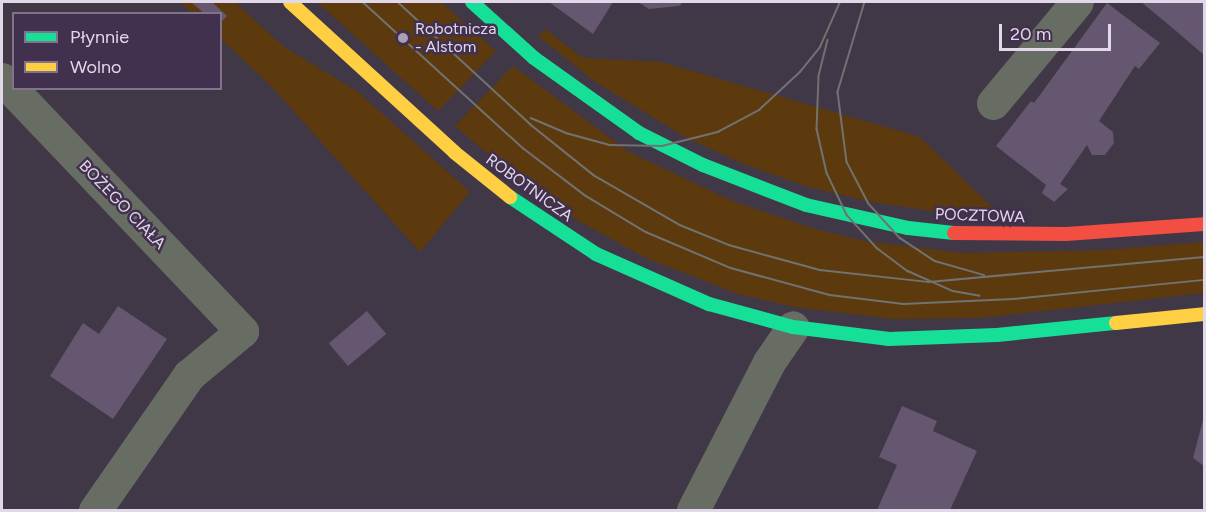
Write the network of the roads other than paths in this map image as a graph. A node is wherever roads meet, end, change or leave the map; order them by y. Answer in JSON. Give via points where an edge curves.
{"nodes":[{"id":1,"x":290,"y":2,"type":"edge"},
{"id":2,"x":471,"y":2,"type":"edge"},
{"id":3,"x":1077,"y":2,"type":"edge"},
{"id":4,"x":12,"y":90,"type":"edge"},
{"id":5,"x":993,"y":104,"type":"dead end"},
{"id":6,"x":1204,"y":224,"type":"edge"},
{"id":7,"x":1204,"y":314,"type":"edge"},
{"id":8,"x":793,"y":327,"type":"junction"},
{"id":9,"x":95,"y":510,"type":"edge"},
{"id":10,"x":693,"y":510,"type":"edge"}],
"edges":[{"from":1,"to":8,"type":"main road","name":"ROBOTNICZA","via":[[454,152],[524,209],[596,254],[673,291]]},
{"from":2,"to":6,"type":"main road","name":"POCZTOWA","via":[[534,58],[639,133],[760,190],[847,215],[959,234],[1088,233]]},
{"from":3,"to":5,"type":"street"},
{"from":4,"to":9,"type":"street","name":"BOŻEGO CIAŁA","via":[[242,331],[189,375]]},
{"from":7,"to":8,"type":"main road","via":[[932,339],[879,338]]},
{"from":8,"to":10,"type":"street","via":[[769,362]]}]}
